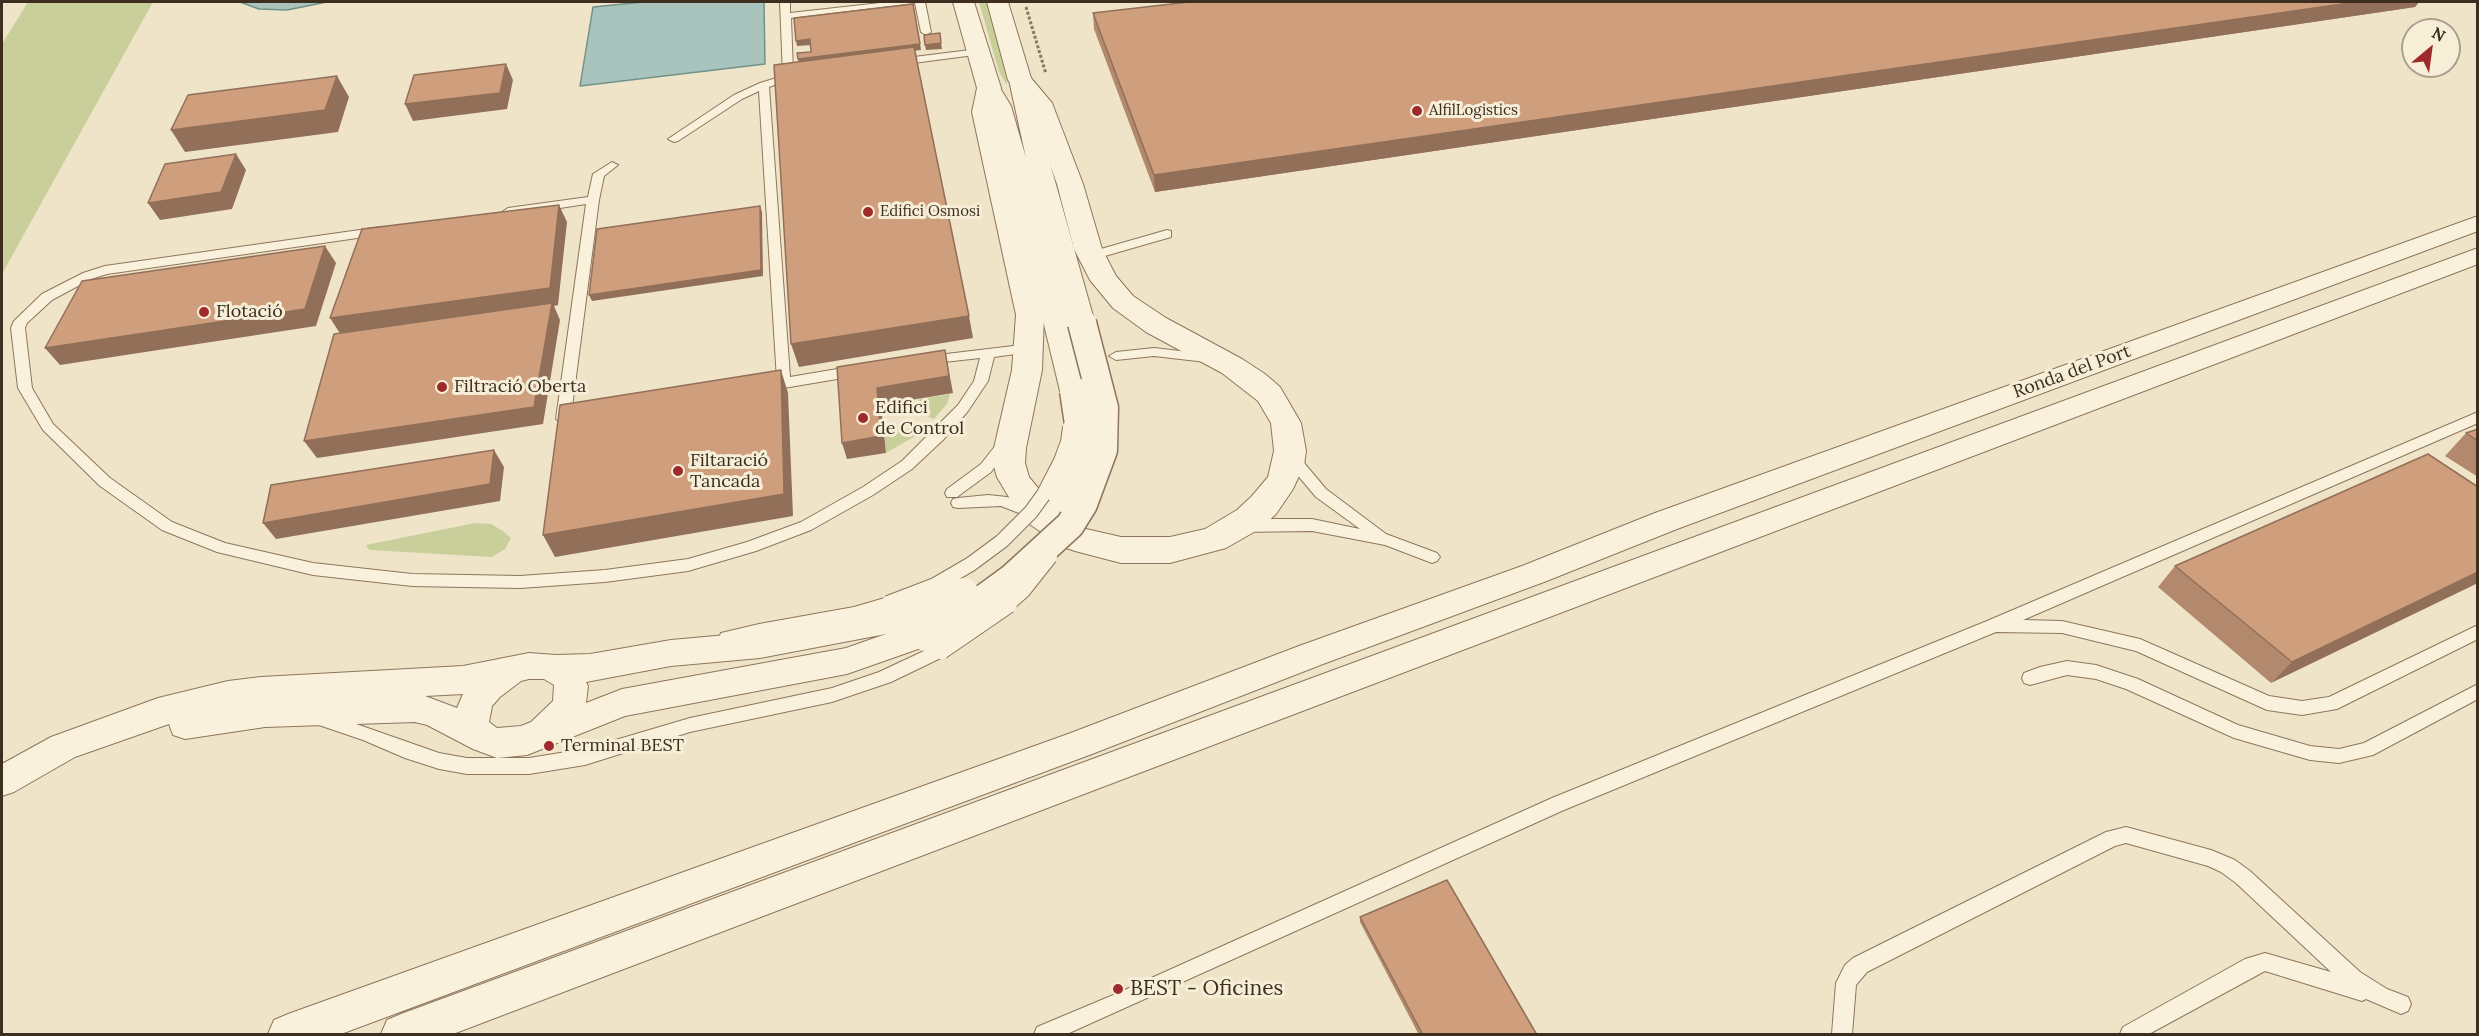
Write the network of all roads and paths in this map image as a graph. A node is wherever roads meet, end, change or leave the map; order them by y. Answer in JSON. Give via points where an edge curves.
{"nodes":[{"id":1,"x":785,"y":2,"type":"edge"},
{"id":2,"x":910,"y":2,"type":"edge"},
{"id":3,"x":920,"y":2,"type":"edge"},
{"id":4,"x":963,"y":2,"type":"edge"},
{"id":5,"x":997,"y":2,"type":"edge"},
{"id":6,"x":1024,"y":2,"type":"edge"},
{"id":7,"x":786,"y":16,"type":"junction"},
{"id":8,"x":926,"y":32,"type":"edge"},
{"id":9,"x":978,"y":52,"type":"junction"},
{"id":10,"x":888,"y":63,"type":"edge"},
{"id":11,"x":806,"y":75,"type":"edge"},
{"id":12,"x":788,"y":77,"type":"junction"},
{"id":13,"x":1047,"y":77,"type":"dead end"},
{"id":14,"x":1020,"y":80,"type":"junction"},
{"id":15,"x":764,"y":85,"type":"junction"},
{"id":16,"x":989,"y":88,"type":"junction"},
{"id":17,"x":674,"y":140,"type":"dead end"},
{"id":18,"x":612,"y":165,"type":"dead end"},
{"id":19,"x":593,"y":200,"type":"junction"},
{"id":20,"x":489,"y":215,"type":"edge"},
{"id":21,"x":2478,"y":223,"type":"edge"},
{"id":22,"x":396,"y":228,"type":"edge"},
{"id":23,"x":1167,"y":234,"type":"dead end"},
{"id":24,"x":2478,"y":255,"type":"edge"},
{"id":25,"x":1091,"y":256,"type":"junction"},
{"id":26,"x":1071,"y":327,"type":"junction"},
{"id":27,"x":1030,"y":348,"type":"junction"},
{"id":28,"x":988,"y":352,"type":"junction"},
{"id":29,"x":1116,"y":356,"type":"dead end"},
{"id":30,"x":913,"y":362,"type":"edge"},
{"id":31,"x":1232,"y":366,"type":"junction"},
{"id":32,"x":866,"y":370,"type":"edge"},
{"id":33,"x":784,"y":383,"type":"junction"},
{"id":34,"x":749,"y":389,"type":"edge"},
{"id":35,"x":587,"y":416,"type":"edge"},
{"id":36,"x":2478,"y":417,"type":"edge"},
{"id":37,"x":1012,"y":432,"type":"junction"},
{"id":38,"x":1290,"y":451,"type":"junction"},
{"id":39,"x":1040,"y":514,"type":"junction"},
{"id":40,"x":1230,"y":532,"type":"junction"},
{"id":41,"x":1387,"y":540,"type":"junction"},
{"id":42,"x":1432,"y":557,"type":"dead end"},
{"id":43,"x":915,"y":626,"type":"junction"},
{"id":44,"x":1993,"y":626,"type":"junction"},
{"id":45,"x":2478,"y":631,"type":"edge"},
{"id":46,"x":556,"y":669,"type":"junction"},
{"id":47,"x":514,"y":670,"type":"junction"},
{"id":48,"x":2030,"y":678,"type":"dead end"},
{"id":49,"x":2478,"y":691,"type":"edge"},
{"id":50,"x":265,"y":713,"type":"junction"},
{"id":51,"x":484,"y":739,"type":"junction"},
{"id":52,"x":527,"y":740,"type":"junction"},
{"id":53,"x":2,"y":782,"type":"edge"},
{"id":54,"x":2,"y":805,"type":"edge"},
{"id":55,"x":2381,"y":997,"type":"junction"},
{"id":56,"x":2401,"y":1004,"type":"dead end"},
{"id":57,"x":288,"y":1035,"type":"edge"},
{"id":58,"x":401,"y":1035,"type":"edge"},
{"id":59,"x":1044,"y":1035,"type":"edge"},
{"id":60,"x":1842,"y":1035,"type":"edge"},
{"id":61,"x":2130,"y":1035,"type":"edge"}],
"edges":[{"from":1,"to":7,"type":"lane"},
{"from":2,"to":7,"type":"lane"},
{"from":3,"to":8,"type":"lane"},
{"from":4,"to":9,"type":"street"},
{"from":5,"to":14,"type":"street"},
{"from":6,"to":13,"type":"path"},
{"from":7,"to":12,"type":"lane"},
{"from":9,"to":10,"type":"lane"},
{"from":9,"to":16,"type":"street"},
{"from":11,"to":12,"type":"lane"},
{"from":12,"to":15,"type":"lane"},
{"from":14,"to":25,"type":"street","via":[[1040,103]]},
{"from":14,"to":26,"type":"street"},
{"from":15,"to":17,"type":"lane","via":[[738,97]]},
{"from":15,"to":33,"type":"lane"},
{"from":16,"to":26,"type":"street","via":[[1000,106]]},
{"from":16,"to":27,"type":"street","via":[[984,112],[1030,315]]},
{"from":18,"to":19,"type":"lane","via":[[599,174]]},
{"from":19,"to":20,"type":"lane"},
{"from":19,"to":35,"type":"lane","via":[[563,419]]},
{"from":21,"to":57,"type":"street","name":"Ronda del Port"},
{"from":22,"to":28,"type":"lane","via":[[105,270],[87,276],[47,297],[21,321],[18,328],[25,388],[48,427],[105,482],[167,526],[222,548],[314,569],[412,580],[520,582],[688,565],[751,548],[806,526],[907,465],[939,435],[981,381]]},
{"from":23,"to":25,"type":"lane"},
{"from":24,"to":58,"type":"street"},
{"from":25,"to":31,"type":"street","via":[[1104,280],[1124,302],[1156,325]]},
{"from":26,"to":43,"type":"street","bridge":true,"via":[[1074,391],[1082,437],[1067,490],[1048,522],[1022,551]]},
{"from":26,"to":43,"type":"street","bridge":true,"via":[[1101,390],[1104,408],[1098,466],[1083,504],[1070,525],[1045,551],[991,595]]},
{"from":27,"to":28,"type":"lane"},
{"from":27,"to":37,"type":"street"},
{"from":28,"to":30,"type":"lane"},
{"from":29,"to":31,"type":"lane","via":[[1174,353]]},
{"from":31,"to":38,"type":"street","via":[[1269,394],[1286,423]]},
{"from":32,"to":33,"type":"lane"},
{"from":33,"to":34,"type":"lane"},
{"from":36,"to":44,"type":"lane","via":[[2400,457]]},
{"from":37,"to":39,"type":"street","via":[[1009,463],[1013,477]]},
{"from":37,"to":39,"type":"lane","via":[[996,457],[955,498],[1002,501]]},
{"from":38,"to":40,"type":"street","via":[[1288,465],[1273,494]]},
{"from":38,"to":41,"type":"lane","via":[[1321,493]]},
{"from":39,"to":40,"type":"street","via":[[1075,538],[1121,550],[1170,550]]},
{"from":40,"to":41,"type":"lane","via":[[1267,525],[1312,525]]},
{"from":41,"to":42,"type":"lane"},
{"from":43,"to":46,"type":"street","via":[[671,653],[590,668]]},
{"from":43,"to":50,"type":"lane","via":[[885,677],[832,695],[690,724],[585,757],[529,766],[467,766],[439,761],[323,719]]},
{"from":43,"to":52,"type":"street","via":[[876,652],[621,703]]},
{"from":44,"to":45,"type":"lane","via":[[2062,627],[2098,634],[2140,646],[2267,703],[2302,708],[2331,704]]},
{"from":44,"to":59,"type":"lane","via":[[1558,804]]},
{"from":46,"to":47,"type":"street","via":[[544,666]]},
{"from":46,"to":52,"type":"street","via":[[566,676],[571,698],[550,727]]},
{"from":47,"to":51,"type":"street","via":[[478,698],[472,722]]},
{"from":47,"to":53,"type":"street","via":[[452,682],[261,691],[194,702],[63,747]]},
{"from":48,"to":49,"type":"lane","via":[[2067,668],[2096,672],[2253,738],[2310,753],[2339,756],[2367,750]]},
{"from":50,"to":51,"type":"street","via":[[415,708],[434,712]]},
{"from":50,"to":54,"type":"street","via":[[211,720],[126,742],[75,764]]},
{"from":51,"to":52,"type":"street","via":[[497,743]]},
{"from":55,"to":56,"type":"lane"},
{"from":55,"to":60,"type":"lane","via":[[2353,979],[2228,866],[2126,835],[2112,838],[1860,965],[1846,982]]},
{"from":55,"to":61,"type":"lane","via":[[2265,962]]}]}
